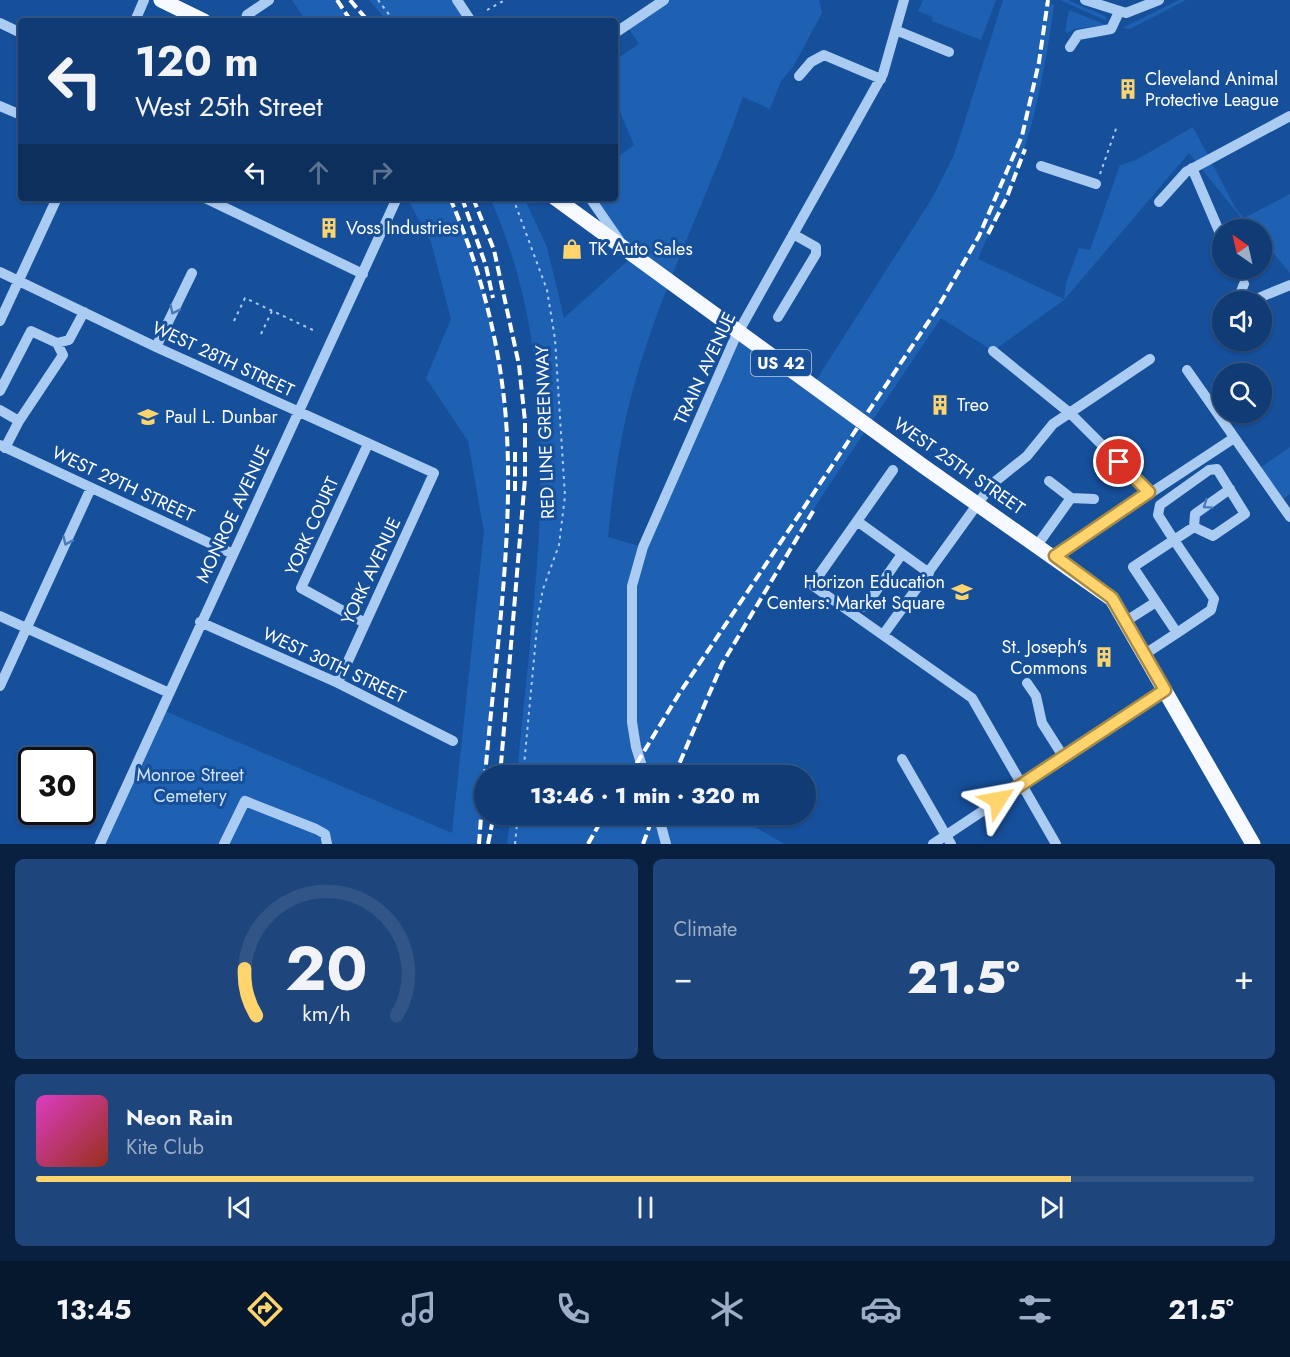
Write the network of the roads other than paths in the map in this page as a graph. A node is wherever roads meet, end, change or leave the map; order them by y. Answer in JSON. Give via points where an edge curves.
{"nodes":[{"id":1,"x":144,"y":0,"type":"edge"},
{"id":2,"x":161,"y":0,"type":"edge"},
{"id":3,"x":268,"y":0,"type":"edge"},
{"id":4,"x":457,"y":0,"type":"edge"},
{"id":5,"x":664,"y":0,"type":"edge"},
{"id":6,"x":904,"y":0,"type":"edge"},
{"id":7,"x":1085,"y":0,"type":"edge"},
{"id":8,"x":1159,"y":0,"type":"edge"},
{"id":9,"x":1119,"y":12,"type":"junction"},
{"id":10,"x":136,"y":18,"type":"edge"},
{"id":11,"x":198,"y":18,"type":"edge"},
{"id":12,"x":246,"y":18,"type":"edge"},
{"id":13,"x":469,"y":18,"type":"edge"},
{"id":14,"x":0,"y":23,"type":"edge"},
{"id":15,"x":618,"y":31,"type":"edge"},
{"id":16,"x":898,"y":31,"type":"junction"},
{"id":17,"x":18,"y":32,"type":"edge"},
{"id":18,"x":1070,"y":47,"type":"dead end"},
{"id":19,"x":949,"y":52,"type":"dead end"},
{"id":20,"x":800,"y":76,"type":"dead end"},
{"id":21,"x":881,"y":79,"type":"junction"},
{"id":22,"x":0,"y":106,"type":"edge"},
{"id":23,"x":18,"y":114,"type":"edge"},
{"id":24,"x":1290,"y":116,"type":"edge"},
{"id":25,"x":1041,"y":166,"type":"dead end"},
{"id":26,"x":1192,"y":168,"type":"junction"},
{"id":27,"x":1096,"y":184,"type":"road end"},
{"id":28,"x":56,"y":201,"type":"edge"},
{"id":29,"x":211,"y":201,"type":"edge"},
{"id":30,"x":396,"y":201,"type":"edge"},
{"id":31,"x":559,"y":201,"type":"edge"},
{"id":32,"x":592,"y":201,"type":"edge"},
{"id":33,"x":1159,"y":202,"type":"dead end"},
{"id":34,"x":1214,"y":219,"type":"edge"},
{"id":35,"x":793,"y":234,"type":"junction"},
{"id":36,"x":623,"y":246,"type":"junction"},
{"id":37,"x":0,"y":272,"type":"edge"},
{"id":38,"x":192,"y":273,"type":"dead end"},
{"id":39,"x":363,"y":274,"type":"junction"},
{"id":40,"x":19,"y":280,"type":"junction"},
{"id":41,"x":1244,"y":284,"type":"tunnel mouth"},
{"id":42,"x":1290,"y":285,"type":"edge"},
{"id":43,"x":84,"y":312,"type":"junction"},
{"id":44,"x":778,"y":317,"type":"dead end"},
{"id":45,"x":0,"y":321,"type":"edge"},
{"id":46,"x":57,"y":343,"type":"junction"},
{"id":47,"x":156,"y":347,"type":"junction"},
{"id":48,"x":993,"y":351,"type":"dead end"},
{"id":49,"x":1150,"y":359,"type":"dead end"},
{"id":50,"x":1187,"y":370,"type":"dead end"},
{"id":51,"x":0,"y":391,"type":"edge"},
{"id":52,"x":0,"y":410,"type":"edge"},
{"id":53,"x":298,"y":412,"type":"junction"},
{"id":54,"x":1071,"y":414,"type":"junction"},
{"id":55,"x":19,"y":421,"type":"junction"},
{"id":56,"x":1234,"y":438,"type":"junction"},
{"id":57,"x":368,"y":444,"type":"junction"},
{"id":58,"x":3,"y":447,"type":"edge"},
{"id":59,"x":893,"y":470,"type":"dead end"},
{"id":60,"x":434,"y":473,"type":"joint"},
{"id":61,"x":1049,"y":481,"type":"dead end"},
{"id":62,"x":91,"y":488,"type":"junction"},
{"id":63,"x":1230,"y":489,"type":"junction"},
{"id":64,"x":1149,"y":492,"type":"junction"},
{"id":65,"x":1071,"y":498,"type":"junction"},
{"id":66,"x":1094,"y":499,"type":"dead end"},
{"id":67,"x":977,"y":503,"type":"junction"},
{"id":68,"x":1290,"y":517,"type":"edge"},
{"id":69,"x":857,"y":521,"type":"junction"},
{"id":70,"x":1194,"y":527,"type":"junction"},
{"id":71,"x":1174,"y":540,"type":"junction"},
{"id":72,"x":1038,"y":544,"type":"junction"},
{"id":73,"x":233,"y":554,"type":"junction"},
{"id":74,"x":902,"y":554,"type":"junction"},
{"id":75,"x":1055,"y":556,"type":"junction"},
{"id":76,"x":929,"y":573,"type":"junction"},
{"id":77,"x":1156,"y":602,"type":"junction"},
{"id":78,"x":865,"y":607,"type":"dead end"},
{"id":79,"x":0,"y":616,"type":"edge"},
{"id":80,"x":1126,"y":621,"type":"junction"},
{"id":81,"x":200,"y":622,"type":"junction"},
{"id":82,"x":365,"y":623,"type":"junction"},
{"id":83,"x":27,"y":628,"type":"junction"},
{"id":84,"x":1177,"y":633,"type":"junction"},
{"id":85,"x":882,"y":635,"type":"junction"},
{"id":86,"x":1145,"y":654,"type":"junction"},
{"id":87,"x":1028,"y":683,"type":"dead end"},
{"id":88,"x":338,"y":684,"type":"junction"},
{"id":89,"x":0,"y":686,"type":"edge"},
{"id":90,"x":1165,"y":690,"type":"junction"},
{"id":91,"x":167,"y":693,"type":"junction"},
{"id":92,"x":453,"y":741,"type":"dead end"},
{"id":93,"x":1063,"y":756,"type":"junction"},
{"id":94,"x":902,"y":759,"type":"dead end"},
{"id":95,"x":641,"y":765,"type":"edge"},
{"id":96,"x":1021,"y":784,"type":"junction"},
{"id":97,"x":661,"y":825,"type":"edge"},
{"id":98,"x":948,"y":840,"type":"edge"},
{"id":99,"x":100,"y":844,"type":"edge"},
{"id":100,"x":224,"y":844,"type":"edge"},
{"id":101,"x":327,"y":844,"type":"edge"},
{"id":102,"x":666,"y":844,"type":"edge"},
{"id":103,"x":933,"y":844,"type":"edge"},
{"id":104,"x":1056,"y":844,"type":"edge"},
{"id":105,"x":1253,"y":844,"type":"edge"}],
"edges":[{"from":1,"to":10,"type":"street"},
{"from":2,"to":11,"type":"main road"},
{"from":3,"to":12,"type":"street"},
{"from":4,"to":13,"type":"street"},
{"from":5,"to":15,"type":"street"},
{"from":6,"to":16,"type":"street","name":"TRAIN AVENUE"},
{"from":7,"to":9,"type":"street"},
{"from":8,"to":9,"type":"street","via":[[1132,13]]},
{"from":9,"to":18,"type":"street","via":[[1111,29],[1078,35]]},
{"from":14,"to":17,"type":"street"},
{"from":16,"to":19,"type":"street"},
{"from":16,"to":21,"type":"street","name":"TRAIN AVENUE"},
{"from":20,"to":21,"type":"street","via":[[811,62],[824,55]]},
{"from":21,"to":35,"type":"street","name":"TRAIN AVENUE"},
{"from":22,"to":23,"type":"street"},
{"from":24,"to":26,"type":"street"},
{"from":25,"to":27,"type":"street"},
{"from":26,"to":33,"type":"street","via":[[1168,188]]},
{"from":26,"to":34,"type":"street"},
{"from":28,"to":40,"type":"street"},
{"from":29,"to":39,"type":"street"},
{"from":30,"to":39,"type":"street","name":"MONROE AVENUE"},
{"from":31,"to":36,"type":"main road","name":"WEST 25TH STREET","number":"US 42"},
{"from":32,"to":36,"type":"street"},
{"from":35,"to":44,"type":"street","via":[[816,247],[816,254]]},
{"from":35,"to":95,"type":"street","name":"TRAIN AVENUE","via":[[735,338],[643,547],[632,586],[632,722]]},
{"from":36,"to":67,"type":"main road","name":"WEST 25TH STREET","number":"US 42"},
{"from":37,"to":40,"type":"street","name":"WEST 28TH STREET"},
{"from":38,"to":47,"type":"street","one_way":true},
{"from":39,"to":53,"type":"street","name":"MONROE AVENUE"},
{"from":40,"to":43,"type":"street","name":"WEST 28TH STREET"},
{"from":40,"to":45,"type":"street"},
{"from":41,"to":42,"type":"street","via":[[1240,294],[1256,299]]},
{"from":43,"to":46,"type":"street","via":[[69,340]]},
{"from":43,"to":47,"type":"street","name":"WEST 28TH STREET"},
{"from":46,"to":51,"type":"street","via":[[31,331]]},
{"from":46,"to":55,"type":"street","via":[[63,355]]},
{"from":47,"to":53,"type":"street","name":"WEST 28TH STREET"},
{"from":48,"to":54,"type":"street"},
{"from":49,"to":54,"type":"street"},
{"from":50,"to":56,"type":"street"},
{"from":52,"to":55,"type":"street"},
{"from":53,"to":57,"type":"street","name":"WEST 28TH STREET"},
{"from":53,"to":73,"type":"street","name":"MONROE AVENUE"},
{"from":54,"to":64,"type":"street"},
{"from":54,"to":67,"type":"street","via":[[1053,424],[1027,456],[992,484]]},
{"from":55,"to":58,"type":"street"},
{"from":56,"to":64,"type":"street"},
{"from":56,"to":68,"type":"street"},
{"from":57,"to":60,"type":"street","name":"WEST 28TH STREET"},
{"from":57,"to":82,"type":"street","name":"YORK COURT","via":[[301,588]]},
{"from":58,"to":62,"type":"street","name":"WEST 29TH STREET"},
{"from":59,"to":69,"type":"street"},
{"from":60,"to":82,"type":"street","name":"YORK AVENUE"},
{"from":61,"to":65,"type":"street"},
{"from":62,"to":73,"type":"street","name":"WEST 29TH STREET"},
{"from":62,"to":83,"type":"street","one_way":true},
{"from":63,"to":70,"type":"street","one_way":true,"via":[[1195,514]]},
{"from":63,"to":70,"type":"street","via":[[1245,513],[1213,536]]},
{"from":63,"to":71,"type":"street","via":[[1217,469],[1209,470],[1160,505],[1158,515]]},
{"from":64,"to":75,"type":"street"},
{"from":65,"to":66,"type":"street"},
{"from":65,"to":72,"type":"street"},
{"from":67,"to":72,"type":"main road","name":"WEST 25TH STREET","number":"US 42"},
{"from":67,"to":76,"type":"street"},
{"from":69,"to":74,"type":"street"},
{"from":69,"to":85,"type":"street","via":[[812,585]]},
{"from":70,"to":71,"type":"street"},
{"from":71,"to":77,"type":"street","via":[[1133,567]]},
{"from":71,"to":84,"type":"street","via":[[1214,599],[1211,610]]},
{"from":72,"to":75,"type":"main road","name":"WEST 25TH STREET","number":"US 42"},
{"from":73,"to":81,"type":"street","name":"MONROE AVENUE"},
{"from":74,"to":76,"type":"street"},
{"from":74,"to":78,"type":"street"},
{"from":75,"to":80,"type":"main road","name":"WEST 25TH STREET","number":"US 42","via":[[1112,598]]},
{"from":76,"to":85,"type":"street"},
{"from":77,"to":80,"type":"street"},
{"from":77,"to":84,"type":"street"},
{"from":79,"to":83,"type":"street"},
{"from":80,"to":86,"type":"main road","name":"WEST 25TH STREET","number":"US 42"},
{"from":81,"to":88,"type":"street","name":"WEST 30TH STREET"},
{"from":81,"to":91,"type":"street","name":"MONROE AVENUE"},
{"from":82,"to":88,"type":"street","name":"YORK AVENUE"},
{"from":83,"to":89,"type":"street"},
{"from":83,"to":91,"type":"street"},
{"from":84,"to":86,"type":"street"},
{"from":85,"to":96,"type":"street","via":[[972,698]]},
{"from":86,"to":90,"type":"main road","name":"WEST 25TH STREET","number":"US 42"},
{"from":87,"to":93,"type":"street","via":[[1036,696],[1042,723]]},
{"from":88,"to":92,"type":"street","name":"WEST 30TH STREET"},
{"from":90,"to":93,"type":"street"},
{"from":90,"to":105,"type":"main road","name":"WEST 25TH STREET","number":"US 42"},
{"from":91,"to":99,"type":"street","name":"MONROE AVENUE"},
{"from":93,"to":96,"type":"street"},
{"from":94,"to":98,"type":"street"},
{"from":96,"to":98,"type":"street"},
{"from":96,"to":104,"type":"street"},
{"from":97,"to":102,"type":"street"},
{"from":98,"to":103,"type":"street"},
{"from":100,"to":101,"type":"street","via":[[245,801],[316,829],[325,834]]}]}
